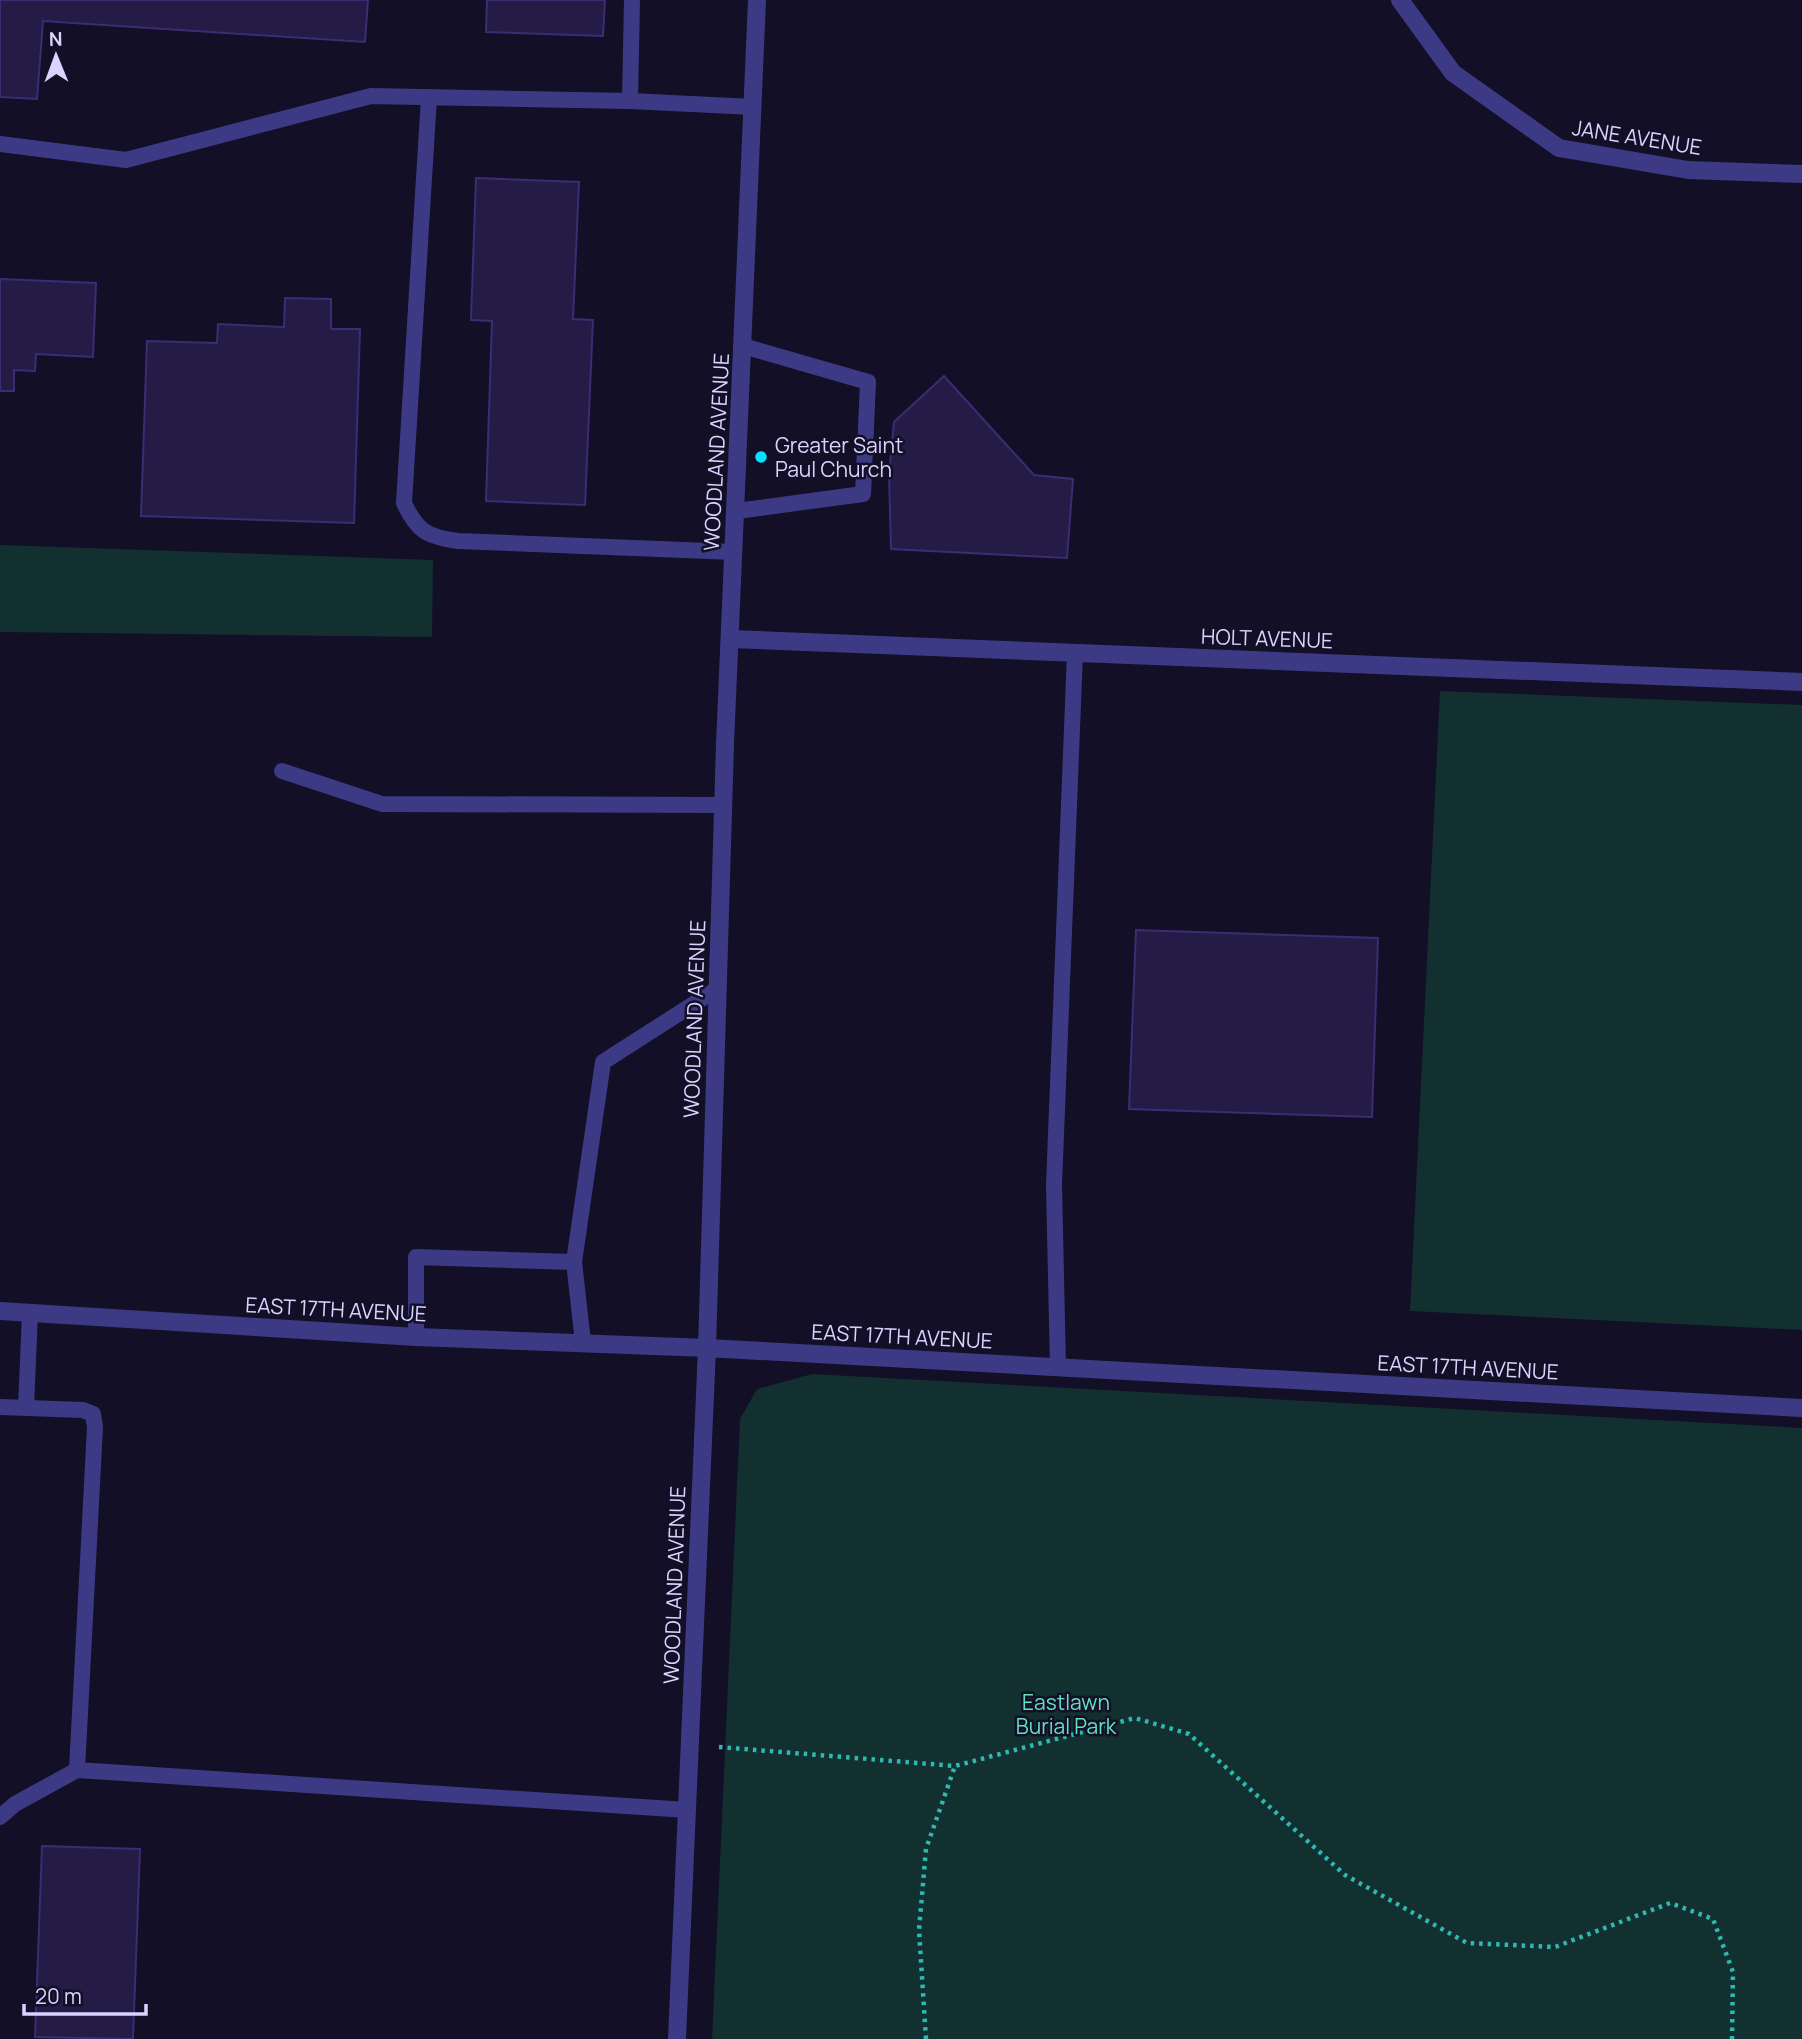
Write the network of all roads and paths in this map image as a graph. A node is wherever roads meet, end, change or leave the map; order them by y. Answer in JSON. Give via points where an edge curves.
{"nodes":[{"id":1,"x":632,"y":0,"type":"edge"},
{"id":2,"x":757,"y":0,"type":"edge"},
{"id":3,"x":1400,"y":0,"type":"edge"},
{"id":4,"x":429,"y":97,"type":"junction"},
{"id":5,"x":630,"y":101,"type":"junction"},
{"id":6,"x":753,"y":107,"type":"junction"},
{"id":7,"x":0,"y":144,"type":"edge"},
{"id":8,"x":1802,"y":174,"type":"edge"},
{"id":9,"x":743,"y":346,"type":"junction"},
{"id":10,"x":737,"y":511,"type":"junction"},
{"id":11,"x":734,"y":552,"type":"junction"},
{"id":12,"x":730,"y":639,"type":"junction"},
{"id":13,"x":1075,"y":653,"type":"junction"},
{"id":14,"x":1802,"y":682,"type":"edge"},
{"id":15,"x":282,"y":771,"type":"dead end"},
{"id":16,"x":723,"y":805,"type":"junction"},
{"id":17,"x":718,"y":989,"type":"junction"},
{"id":18,"x":574,"y":1262,"type":"junction"},
{"id":19,"x":0,"y":1311,"type":"edge"},
{"id":20,"x":30,"y":1313,"type":"junction"},
{"id":21,"x":416,"y":1338,"type":"junction"},
{"id":22,"x":583,"y":1342,"type":"junction"},
{"id":23,"x":707,"y":1348,"type":"junction"},
{"id":24,"x":1058,"y":1368,"type":"junction"},
{"id":25,"x":0,"y":1407,"type":"edge"},
{"id":26,"x":26,"y":1408,"type":"junction"},
{"id":27,"x":1802,"y":1408,"type":"edge"},
{"id":28,"x":690,"y":1745,"type":"junction"},
{"id":29,"x":956,"y":1766,"type":"junction"},
{"id":30,"x":77,"y":1770,"type":"junction"},
{"id":31,"x":687,"y":1810,"type":"junction"},
{"id":32,"x":0,"y":1817,"type":"edge"},
{"id":33,"x":677,"y":2039,"type":"edge"},
{"id":34,"x":926,"y":2039,"type":"edge"},
{"id":35,"x":1732,"y":2039,"type":"edge"}],
"edges":[{"from":1,"to":5,"type":"lane"},
{"from":2,"to":6,"type":"street","name":"WOODLAND AVENUE"},
{"from":3,"to":8,"type":"street","name":"JANE AVENUE","via":[[1453,73],[1559,148],[1688,170]]},
{"from":4,"to":5,"type":"lane"},
{"from":4,"to":7,"type":"lane","via":[[370,96],[126,160]]},
{"from":4,"to":11,"type":"lane","via":[[404,503],[414,523],[435,538],[458,541]]},
{"from":5,"to":6,"type":"lane"},
{"from":6,"to":9,"type":"street","name":"WOODLAND AVENUE"},
{"from":9,"to":10,"type":"street","name":"WOODLAND AVENUE"},
{"from":9,"to":10,"type":"lane","via":[[868,382],[863,494]]},
{"from":10,"to":11,"type":"street","name":"WOODLAND AVENUE"},
{"from":11,"to":12,"type":"street","name":"WOODLAND AVENUE"},
{"from":12,"to":13,"type":"street","name":"HOLT AVENUE"},
{"from":12,"to":16,"type":"street","name":"WOODLAND AVENUE"},
{"from":13,"to":14,"type":"street","name":"HOLT AVENUE"},
{"from":13,"to":24,"type":"lane","via":[[1054,1185]]},
{"from":15,"to":16,"type":"lane","via":[[382,804]]},
{"from":16,"to":17,"type":"street","name":"WOODLAND AVENUE"},
{"from":17,"to":18,"type":"lane","via":[[603,1062]]},
{"from":17,"to":23,"type":"street","name":"WOODLAND AVENUE"},
{"from":18,"to":21,"type":"lane","via":[[416,1257]]},
{"from":18,"to":22,"type":"lane"},
{"from":19,"to":20,"type":"street","name":"EAST 17TH AVENUE"},
{"from":20,"to":21,"type":"street","name":"EAST 17TH AVENUE"},
{"from":20,"to":26,"type":"lane"},
{"from":21,"to":22,"type":"street","name":"EAST 17TH AVENUE"},
{"from":22,"to":23,"type":"street","name":"EAST 17TH AVENUE"},
{"from":23,"to":24,"type":"street","name":"EAST 17TH AVENUE"},
{"from":23,"to":28,"type":"street","name":"WOODLAND AVENUE"},
{"from":24,"to":27,"type":"street","name":"EAST 17TH AVENUE"},
{"from":25,"to":26,"type":"lane"},
{"from":26,"to":30,"type":"lane","via":[[83,1410],[93,1414],[95,1427]]},
{"from":28,"to":29,"type":"path"},
{"from":28,"to":31,"type":"street","name":"WOODLAND AVENUE"},
{"from":29,"to":34,"type":"path","via":[[926,1849],[919,1930]]},
{"from":29,"to":35,"type":"path","via":[[1135,1718],[1189,1734],[1345,1875],[1468,1943],[1555,1947],[1670,1903],[1713,1919],[1734,1972]]},
{"from":30,"to":31,"type":"lane"},
{"from":30,"to":32,"type":"lane"},
{"from":31,"to":33,"type":"street","name":"WOODLAND AVENUE"}]}
